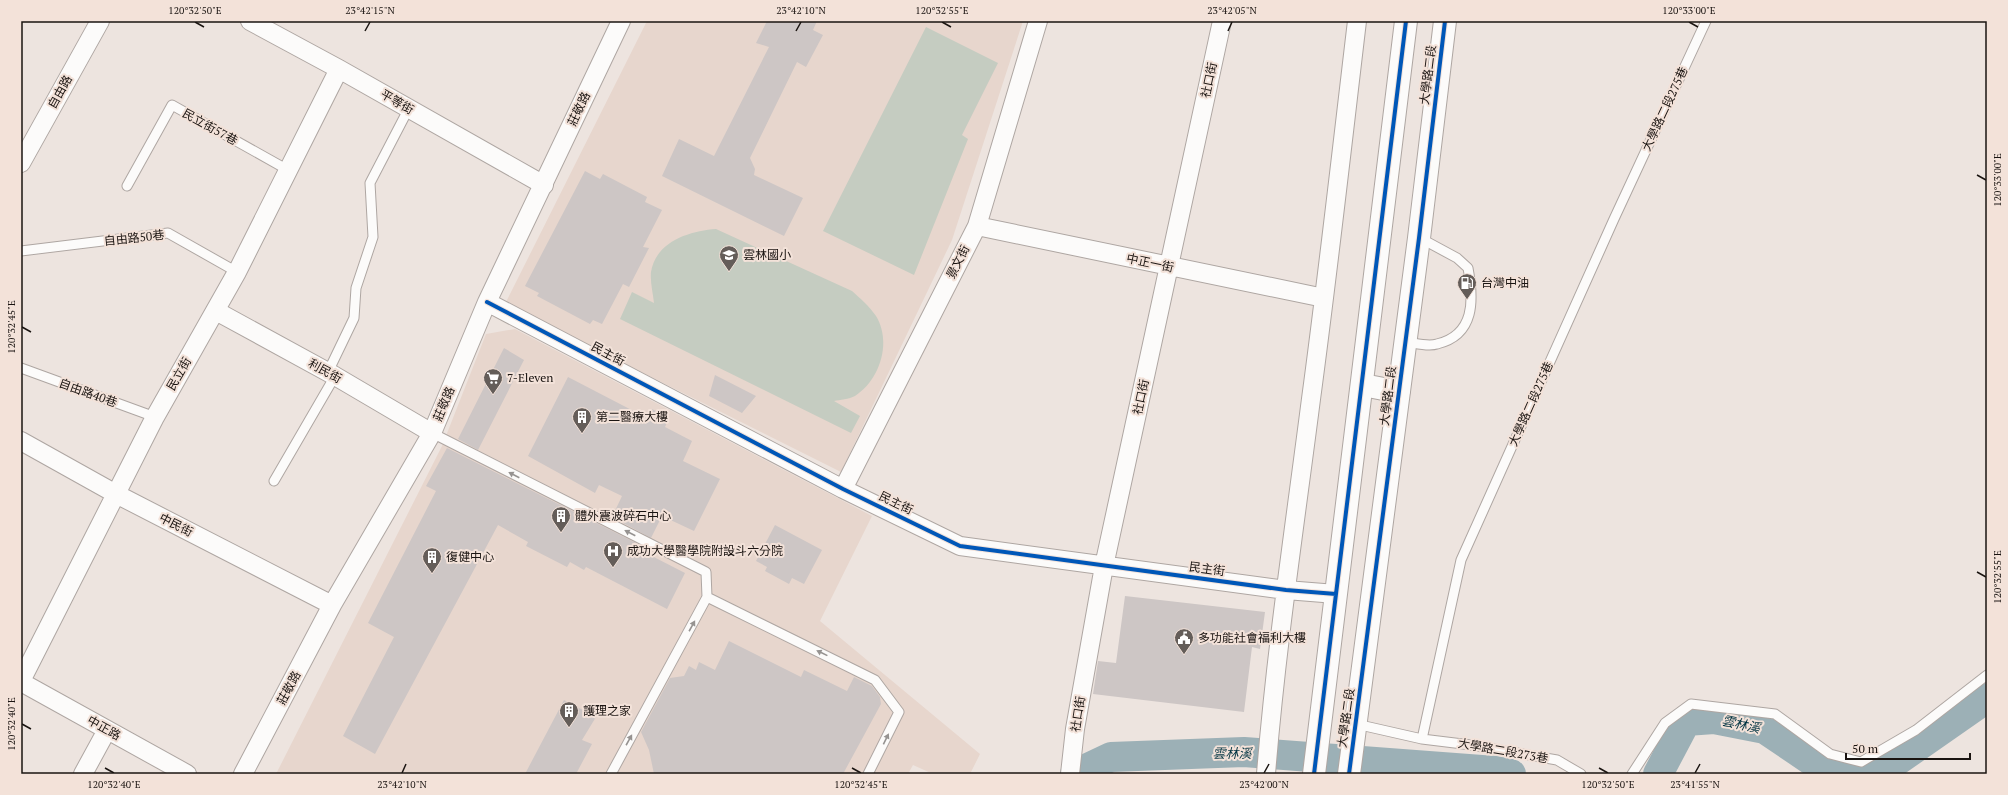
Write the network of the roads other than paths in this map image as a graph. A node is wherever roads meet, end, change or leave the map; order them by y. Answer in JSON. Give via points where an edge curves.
{"nodes":[{"id":1,"x":100,"y":21,"type":"edge"},
{"id":2,"x":250,"y":21,"type":"edge"},
{"id":3,"x":621,"y":21,"type":"edge"},
{"id":4,"x":1038,"y":21,"type":"edge"},
{"id":5,"x":1222,"y":21,"type":"edge"},
{"id":6,"x":1357,"y":21,"type":"edge"},
{"id":7,"x":1406,"y":21,"type":"edge"},
{"id":8,"x":1445,"y":21,"type":"edge"},
{"id":9,"x":1706,"y":21,"type":"edge"},
{"id":10,"x":339,"y":68,"type":"junction"},
{"id":11,"x":409,"y":108,"type":"junction"},
{"id":12,"x":21,"y":163,"type":"edge"},
{"id":13,"x":288,"y":170,"type":"junction"},
{"id":14,"x":544,"y":185,"type":"junction"},
{"id":15,"x":127,"y":186,"type":"dead end"},
{"id":16,"x":977,"y":226,"type":"junction"},
{"id":17,"x":1419,"y":238,"type":"junction"},
{"id":18,"x":21,"y":251,"type":"edge"},
{"id":19,"x":1169,"y":267,"type":"junction"},
{"id":20,"x":237,"y":272,"type":"junction"},
{"id":21,"x":1324,"y":298,"type":"junction"},
{"id":22,"x":487,"y":302,"type":"junction"},
{"id":23,"x":216,"y":311,"type":"junction"},
{"id":24,"x":1406,"y":342,"type":"junction"},
{"id":25,"x":21,"y":368,"type":"edge"},
{"id":26,"x":331,"y":374,"type":"junction"},
{"id":27,"x":1362,"y":385,"type":"junction"},
{"id":28,"x":1399,"y":392,"type":"junction"},
{"id":29,"x":155,"y":417,"type":"junction"},
{"id":30,"x":432,"y":433,"type":"junction"},
{"id":31,"x":21,"y":441,"type":"edge"},
{"id":32,"x":274,"y":480,"type":"dead end"},
{"id":33,"x":843,"y":489,"type":"junction"},
{"id":34,"x":116,"y":494,"type":"junction"},
{"id":35,"x":1104,"y":566,"type":"junction"},
{"id":36,"x":1286,"y":590,"type":"junction"},
{"id":37,"x":1336,"y":594,"type":"junction"},
{"id":38,"x":708,"y":597,"type":"junction"},
{"id":39,"x":332,"y":605,"type":"junction"},
{"id":40,"x":1987,"y":675,"type":"edge"},
{"id":41,"x":21,"y":681,"type":"edge"},
{"id":42,"x":1355,"y":729,"type":"junction"},
{"id":43,"x":107,"y":730,"type":"junction"},
{"id":44,"x":1422,"y":739,"type":"junction"},
{"id":45,"x":84,"y":774,"type":"edge"},
{"id":46,"x":187,"y":774,"type":"edge"},
{"id":47,"x":243,"y":774,"type":"edge"},
{"id":48,"x":611,"y":774,"type":"edge"},
{"id":49,"x":868,"y":774,"type":"edge"},
{"id":50,"x":1070,"y":774,"type":"edge"},
{"id":51,"x":1266,"y":774,"type":"edge"},
{"id":52,"x":1314,"y":774,"type":"edge"},
{"id":53,"x":1349,"y":774,"type":"edge"},
{"id":54,"x":1581,"y":774,"type":"edge"},
{"id":55,"x":1632,"y":774,"type":"edge"}],
"edges":[{"from":1,"to":12,"type":"street","name":"自由路"},
{"from":2,"to":10,"type":"street","name":"平等街"},
{"from":3,"to":14,"type":"street","name":"莊敬路"},
{"from":4,"to":16,"type":"street","name":"景文街"},
{"from":5,"to":19,"type":"street","name":"社口街"},
{"from":6,"to":21,"type":"street"},
{"from":7,"to":27,"type":"main road","name":"大學路二段"},
{"from":8,"to":17,"type":"main road","name":"大學路二段"},
{"from":9,"to":44,"type":"lane","name":"大學路二段275巷","via":[[1461,560]]},
{"from":10,"to":11,"type":"street","name":"平等街"},
{"from":10,"to":13,"type":"street","name":"民立街"},
{"from":11,"to":14,"type":"street","name":"平等街"},
{"from":11,"to":26,"type":"lane","via":[[370,183],[373,237],[356,288],[354,318]]},
{"from":13,"to":15,"type":"lane","name":"民立街57巷","via":[[172,105]]},
{"from":13,"to":20,"type":"street","name":"民立街"},
{"from":14,"to":22,"type":"street","name":"莊敬路"},
{"from":16,"to":19,"type":"street","name":"中正一街"},
{"from":16,"to":33,"type":"street","name":"景文街"},
{"from":17,"to":24,"type":"main road","name":"大學路二段"},
{"from":17,"to":24,"type":"lane","via":[[1457,258],[1468,268],[1472,305],[1459,334],[1436,345]]},
{"from":18,"to":20,"type":"lane","name":"自由路50巷","via":[[168,233]]},
{"from":19,"to":21,"type":"street","name":"中正一街"},
{"from":19,"to":35,"type":"street","name":"社口街"},
{"from":20,"to":23,"type":"street","name":"民立街"},
{"from":21,"to":36,"type":"street"},
{"from":22,"to":30,"type":"street","name":"莊敬路"},
{"from":22,"to":33,"type":"street","name":"民主街"},
{"from":23,"to":26,"type":"street","name":"利民街"},
{"from":23,"to":29,"type":"street","name":"民立街"},
{"from":24,"to":28,"type":"main road","name":"大學路二段"},
{"from":25,"to":29,"type":"lane","name":"自由路40巷"},
{"from":26,"to":30,"type":"street","name":"利民街"},
{"from":26,"to":32,"type":"lane"},
{"from":27,"to":28,"type":"main road"},
{"from":27,"to":37,"type":"main road","name":"大學路二段"},
{"from":28,"to":42,"type":"main road","name":"大學路二段"},
{"from":29,"to":34,"type":"street","name":"民立街"},
{"from":38,"to":30,"type":"lane","one_way":true,"via":[[706,572]]},
{"from":30,"to":39,"type":"street","name":"莊敬路"},
{"from":31,"to":34,"type":"street","name":"中民街"},
{"from":33,"to":35,"type":"street","name":"民主街","via":[[960,546]]},
{"from":34,"to":39,"type":"street","name":"中民街"},
{"from":34,"to":41,"type":"street","name":"民立街"},
{"from":35,"to":36,"type":"street","name":"民主街"},
{"from":35,"to":50,"type":"street","name":"社口街","via":[[1075,729]]},
{"from":36,"to":37,"type":"street","name":"民主街"},
{"from":36,"to":51,"type":"street"},
{"from":37,"to":52,"type":"main road","name":"大學路二段"},
{"from":48,"to":38,"type":"lane","one_way":true},
{"from":49,"to":38,"type":"lane","one_way":true,"via":[[899,712],[875,680]]},
{"from":39,"to":47,"type":"street","name":"莊敬路"},
{"from":40,"to":55,"type":"lane","via":[[1916,730],[1861,762],[1830,754],[1775,714],[1691,704],[1665,723]]},
{"from":41,"to":43,"type":"street","name":"中正路"},
{"from":42,"to":44,"type":"lane"},
{"from":42,"to":53,"type":"main road","name":"大學路二段"},
{"from":43,"to":45,"type":"street"},
{"from":43,"to":46,"type":"street","name":"中正路"},
{"from":44,"to":54,"type":"lane","name":"大學路二段273巷","via":[[1557,760]]}]}
